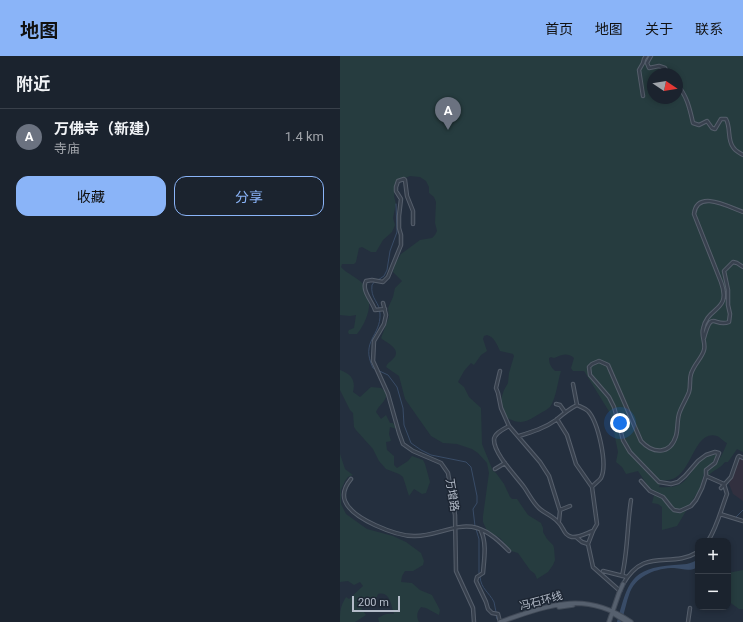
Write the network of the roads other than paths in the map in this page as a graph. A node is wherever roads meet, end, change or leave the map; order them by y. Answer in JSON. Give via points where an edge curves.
{"nodes":[{"id":1,"x":646,"y":56,"type":"edge"},
{"id":2,"x":651,"y":56,"type":"edge"},
{"id":3,"x":648,"y":68,"type":"edge"},
{"id":4,"x":648,"y":68,"type":"edge"},
{"id":5,"x":665,"y":68,"type":"edge"},
{"id":6,"x":683,"y":92,"type":"edge"},
{"id":7,"x":643,"y":96,"type":"dead end"},
{"id":8,"x":743,"y":155,"type":"edge"},
{"id":9,"x":743,"y":212,"type":"edge"},
{"id":10,"x":413,"y":224,"type":"dead end"},
{"id":11,"x":743,"y":267,"type":"edge"},
{"id":12,"x":383,"y":303,"type":"dead end"},
{"id":13,"x":383,"y":309,"type":"junction"},
{"id":14,"x":704,"y":340,"type":"junction"},
{"id":15,"x":500,"y":371,"type":"dead end"},
{"id":16,"x":573,"y":384,"type":"dead end"},
{"id":17,"x":556,"y":404,"type":"dead end"},
{"id":18,"x":577,"y":405,"type":"junction"},
{"id":19,"x":565,"y":412,"type":"junction"},
{"id":20,"x":557,"y":419,"type":"junction"},
{"id":21,"x":509,"y":426,"type":"junction"},
{"id":22,"x":519,"y":436,"type":"junction"},
{"id":23,"x":743,"y":458,"type":"edge"},
{"id":24,"x":505,"y":463,"type":"junction"},
{"id":25,"x":496,"y":469,"type":"dead end"},
{"id":26,"x":706,"y":476,"type":"junction"},
{"id":27,"x":351,"y":479,"type":"dead end"},
{"id":28,"x":641,"y":481,"type":"dead end"},
{"id":29,"x":724,"y":486,"type":"junction"},
{"id":30,"x":592,"y":487,"type":"junction"},
{"id":31,"x":721,"y":488,"type":"dead end"},
{"id":32,"x":632,"y":500,"type":"dead end"},
{"id":33,"x":570,"y":506,"type":"dead end"},
{"id":34,"x":560,"y":510,"type":"junction"},
{"id":35,"x":720,"y":514,"type":"junction"},
{"id":36,"x":743,"y":521,"type":"edge"},
{"id":37,"x":559,"y":522,"type":"junction"},
{"id":38,"x":456,"y":528,"type":"junction"},
{"id":39,"x":480,"y":530,"type":"junction"},
{"id":40,"x":593,"y":531,"type":"junction"},
{"id":41,"x":576,"y":537,"type":"junction"},
{"id":42,"x":710,"y":538,"type":"edge"},
{"id":43,"x":588,"y":544,"type":"junction"},
{"id":44,"x":509,"y":551,"type":"dead end"},
{"id":45,"x":695,"y":553,"type":"edge"},
{"id":46,"x":486,"y":560,"type":"dead end"},
{"id":47,"x":483,"y":571,"type":"junction"},
{"id":48,"x":603,"y":571,"type":"dead end"},
{"id":49,"x":622,"y":576,"type":"junction"},
{"id":50,"x":627,"y":577,"type":"junction"},
{"id":51,"x":624,"y":584,"type":"junction"},
{"id":52,"x":620,"y":591,"type":"junction"},
{"id":53,"x":690,"y":608,"type":"dead end"},
{"id":54,"x":615,"y":613,"type":"junction"},
{"id":55,"x":625,"y":620,"type":"edge"},
{"id":56,"x":474,"y":622,"type":"edge"},
{"id":57,"x":500,"y":622,"type":"edge"},
{"id":58,"x":506,"y":622,"type":"edge"},
{"id":59,"x":610,"y":622,"type":"edge"},
{"id":60,"x":631,"y":622,"type":"edge"},
{"id":61,"x":688,"y":622,"type":"edge"}],
"edges":[{"from":1,"to":7,"type":"street","via":[[639,70]]},
{"from":2,"to":3,"type":"street","via":[[647,63]]},
{"from":4,"to":5,"type":"street"},
{"from":6,"to":8,"type":"street","via":[[692,123],[699,126],[707,121],[715,129],[724,118],[729,127],[733,147]]},
{"from":9,"to":14,"type":"street","via":[[709,201],[698,203],[696,207],[694,214],[724,297],[720,306],[705,321],[702,331]]},
{"from":10,"to":13,"type":"street","via":[[413,211],[404,179],[398,181],[396,187],[401,198],[401,245],[388,277],[383,282],[366,281],[364,288],[375,310]]},
{"from":11,"to":14,"type":"street","via":[[734,262],[724,270],[728,290],[729,322],[712,321],[708,324]]},
{"from":12,"to":13,"type":"street"},
{"from":13,"to":38,"type":"street","name":"万增路","via":[[386,315],[374,342],[373,361],[388,394],[403,444],[441,463],[448,473]]},
{"from":14,"to":26,"type":"street","via":[[703,355],[693,368],[690,390],[679,412],[677,434],[673,443],[666,449],[657,451],[641,441],[608,365],[596,362],[589,367],[589,371],[612,402],[623,440],[630,452],[654,478],[664,484],[676,483],[704,456],[718,452],[715,462],[706,470]]},
{"from":15,"to":21,"type":"street","via":[[496,391]]},
{"from":16,"to":18,"type":"street"},
{"from":17,"to":19,"type":"street","via":[[560,404]]},
{"from":18,"to":19,"type":"street"},
{"from":18,"to":30,"type":"street","via":[[587,411],[594,422],[603,460],[601,478]]},
{"from":19,"to":20,"type":"street"},
{"from":20,"to":22,"type":"street","via":[[538,430]]},
{"from":20,"to":30,"type":"street","via":[[566,435],[576,464]]},
{"from":21,"to":22,"type":"street"},
{"from":21,"to":24,"type":"street","via":[[499,432],[494,440]]},
{"from":22,"to":34,"type":"street","via":[[545,469]]},
{"from":23,"to":29,"type":"street","via":[[738,457],[731,477]]},
{"from":24,"to":25,"type":"street"},
{"from":24,"to":37,"type":"street","via":[[540,509]]},
{"from":26,"to":28,"type":"street","via":[[692,506],[680,511],[671,508],[663,497],[650,491]]},
{"from":26,"to":29,"type":"street"},
{"from":27,"to":38,"type":"street","via":[[345,490],[345,501],[357,515],[376,525],[416,536]]},
{"from":29,"to":31,"type":"street"},
{"from":29,"to":35,"type":"street","via":[[727,494]]},
{"from":30,"to":40,"type":"street","via":[[598,522]]},
{"from":32,"to":49,"type":"street"},
{"from":33,"to":34,"type":"street"},
{"from":34,"to":37,"type":"street"},
{"from":35,"to":36,"type":"street"},
{"from":35,"to":42,"type":"street"},
{"from":37,"to":41,"type":"street","via":[[564,532]]},
{"from":38,"to":39,"type":"street","via":[[472,527]]},
{"from":38,"to":56,"type":"street","name":"万增路","via":[[456,571],[473,608]]},
{"from":39,"to":44,"type":"street","via":[[495,538]]},
{"from":39,"to":47,"type":"street","via":[[484,536]]},
{"from":40,"to":41,"type":"street"},
{"from":40,"to":43,"type":"street"},
{"from":41,"to":43,"type":"street"},
{"from":43,"to":52,"type":"street","via":[[593,567]]},
{"from":45,"to":50,"type":"street","via":[[683,558],[649,561]]},
{"from":46,"to":47,"type":"street"},
{"from":47,"to":57,"type":"street","via":[[476,581],[488,609],[498,614]]},
{"from":48,"to":49,"type":"street"},
{"from":49,"to":50,"type":"street"},
{"from":50,"to":51,"type":"street"},
{"from":51,"to":52,"type":"main road"},
{"from":51,"to":54,"type":"main road"},
{"from":52,"to":54,"type":"main road"},
{"from":53,"to":61,"type":"street"},
{"from":54,"to":55,"type":"main road","name":"冯石环线"},
{"from":54,"to":57,"type":"main road","name":"冯石环线","via":[[589,604],[566,603]]},
{"from":54,"to":58,"type":"main road","name":"冯石环线","via":[[589,606],[570,605]]},
{"from":54,"to":59,"type":"main road"},
{"from":55,"to":60,"type":"main road","name":"冯石环线"}]}
